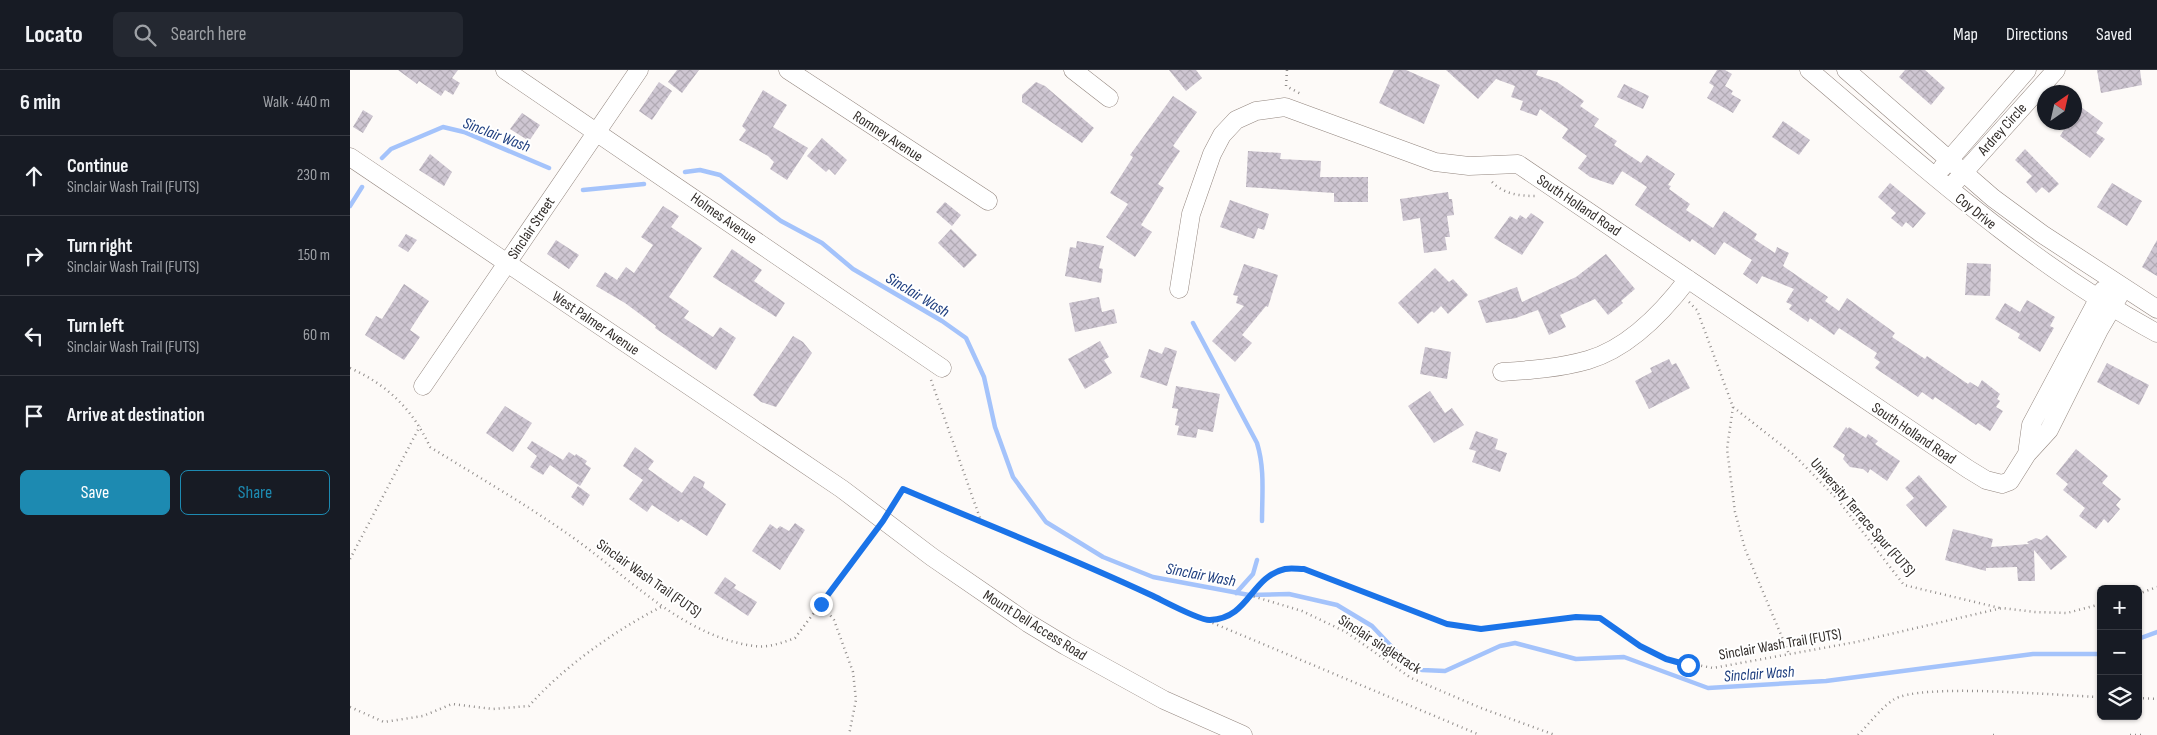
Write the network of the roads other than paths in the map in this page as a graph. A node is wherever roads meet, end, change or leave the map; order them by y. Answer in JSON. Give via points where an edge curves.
{"nodes":[{"id":1,"x":505,"y":70,"type":"edge"},
{"id":2,"x":639,"y":70,"type":"edge"},
{"id":3,"x":788,"y":70,"type":"edge"},
{"id":4,"x":1073,"y":70,"type":"edge"},
{"id":5,"x":1809,"y":70,"type":"edge"},
{"id":6,"x":1846,"y":70,"type":"edge"},
{"id":7,"x":2027,"y":70,"type":"edge"},
{"id":8,"x":2056,"y":70,"type":"edge"},
{"id":9,"x":1109,"y":98,"type":"dead end"},
{"id":10,"x":597,"y":132,"type":"junction"},
{"id":11,"x":350,"y":158,"type":"edge"},
{"id":12,"x":1949,"y":160,"type":"junction"},
{"id":13,"x":1963,"y":173,"type":"junction"},
{"id":14,"x":1935,"y":176,"type":"junction"},
{"id":15,"x":1949,"y":188,"type":"junction"},
{"id":16,"x":988,"y":201,"type":"dead end"},
{"id":17,"x":507,"y":263,"type":"junction"},
{"id":18,"x":2116,"y":284,"type":"junction"},
{"id":19,"x":1684,"y":285,"type":"junction"},
{"id":20,"x":1179,"y":289,"type":"dead end"},
{"id":21,"x":2104,"y":304,"type":"junction"},
{"id":22,"x":2157,"y":309,"type":"edge"},
{"id":23,"x":2157,"y":333,"type":"edge"},
{"id":24,"x":1502,"y":372,"type":"dead end"},
{"id":25,"x":936,"y":373,"type":"road end"},
{"id":26,"x":423,"y":386,"type":"dead end"},
{"id":27,"x":842,"y":489,"type":"joint"},
{"id":28,"x":1243,"y":735,"type":"edge"}],
"edges":[{"from":1,"to":10,"type":"street","name":"Holmes Avenue"},
{"from":2,"to":10,"type":"street","name":"Sinclair Street"},
{"from":3,"to":16,"type":"street","name":"Romney Avenue"},
{"from":4,"to":9,"type":"street"},
{"from":5,"to":14,"type":"street","name":"Coy Drive"},
{"from":6,"to":12,"type":"street","name":"Coy Drive"},
{"from":7,"to":12,"type":"street","name":"Ardrey Circle"},
{"from":8,"to":13,"type":"street","name":"Ardrey Circle"},
{"from":10,"to":17,"type":"street","name":"Sinclair Street"},
{"from":10,"to":25,"type":"street","name":"Holmes Avenue"},
{"from":11,"to":17,"type":"street","name":"West Palmer Avenue"},
{"from":12,"to":13,"type":"street","name":"Coy Drive"},
{"from":12,"to":14,"type":"street","name":"Ardrey Circle"},
{"from":13,"to":15,"type":"street","name":"Ardrey Circle"},
{"from":13,"to":18,"type":"street","name":"Coy Drive","via":[[2021,219]]},
{"from":14,"to":15,"type":"street","name":"Coy Drive"},
{"from":15,"to":21,"type":"street","name":"Coy Drive","via":[[2004,234]]},
{"from":17,"to":26,"type":"street","name":"Sinclair Street"},
{"from":17,"to":27,"type":"street","name":"West Palmer Avenue"},
{"from":18,"to":21,"type":"street","name":"South Holland Road"},
{"from":18,"to":22,"type":"street","name":"Coy Drive"},
{"from":19,"to":20,"type":"street","name":"South Holland Road","via":[[1518,164],[1469,166],[1435,162],[1285,107],[1256,111],[1236,120],[1222,135],[1191,214]]},
{"from":19,"to":21,"type":"street","name":"South Holland Road","via":[[1986,480],[2002,484],[2010,481],[2027,454],[2049,430]]},
{"from":19,"to":24,"type":"street","via":[[1656,317],[1622,343],[1590,360],[1547,369]]},
{"from":21,"to":23,"type":"street","name":"Coy Drive"},
{"from":27,"to":28,"type":"street","name":"Mount Dell Access Road","via":[[940,562],[1066,646],[1164,700]]}]}
